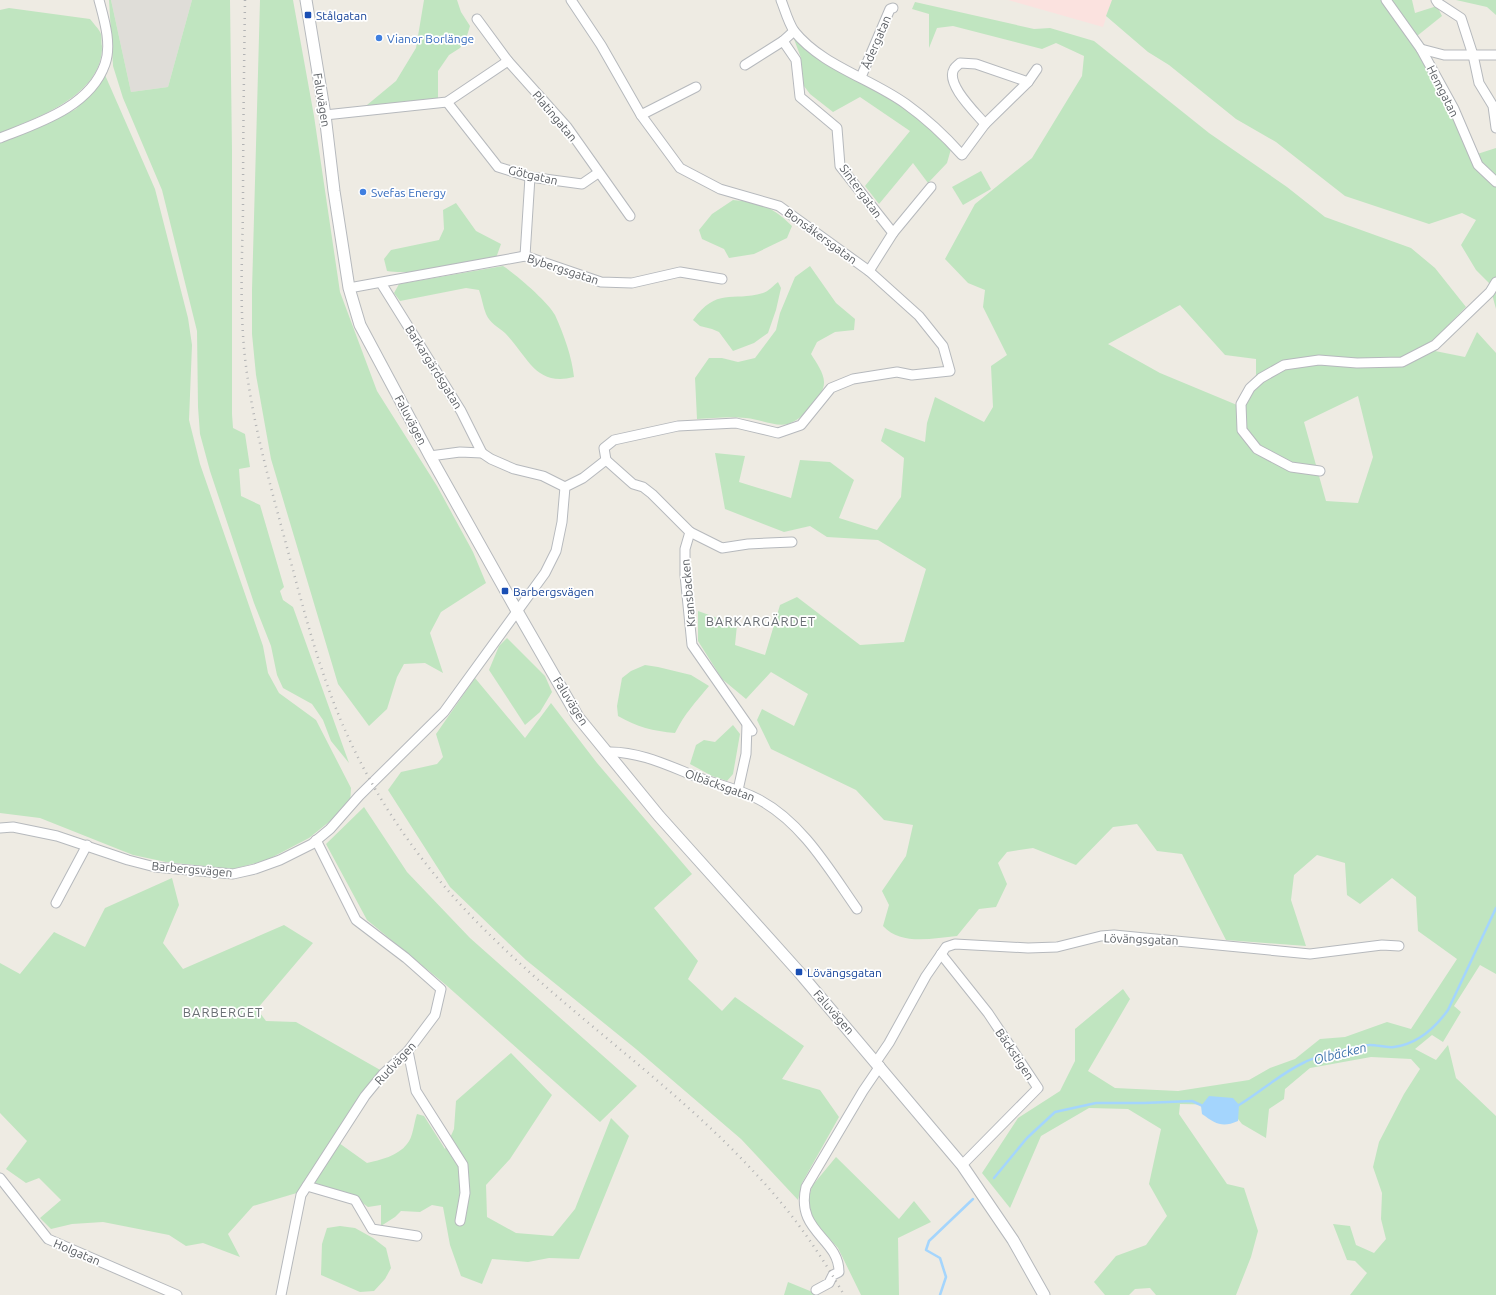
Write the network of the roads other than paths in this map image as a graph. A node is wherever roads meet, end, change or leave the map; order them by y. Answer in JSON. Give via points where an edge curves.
{"nodes":[{"id":1,"x":99,"y":0,"type":"edge"},
{"id":2,"x":306,"y":0,"type":"edge"},
{"id":3,"x":571,"y":0,"type":"edge"},
{"id":4,"x":781,"y":0,"type":"edge"},
{"id":5,"x":1386,"y":0,"type":"edge"},
{"id":6,"x":1436,"y":0,"type":"edge"},
{"id":7,"x":893,"y":8,"type":"dead end"},
{"id":8,"x":477,"y":19,"type":"dead end"},
{"id":9,"x":794,"y":31,"type":"junction"},
{"id":10,"x":783,"y":41,"type":"junction"},
{"id":11,"x":1421,"y":49,"type":"junction"},
{"id":12,"x":1473,"y":55,"type":"junction"},
{"id":13,"x":1496,"y":55,"type":"edge"},
{"id":14,"x":508,"y":61,"type":"junction"},
{"id":15,"x":745,"y":65,"type":"dead end"},
{"id":16,"x":1037,"y":69,"type":"dead end"},
{"id":17,"x":861,"y":77,"type":"junction"},
{"id":18,"x":1028,"y":82,"type":"junction"},
{"id":19,"x":696,"y":87,"type":"dead end"},
{"id":20,"x":448,"y":102,"type":"junction"},
{"id":21,"x":325,"y":115,"type":"junction"},
{"id":22,"x":641,"y":115,"type":"junction"},
{"id":23,"x":985,"y":124,"type":"junction"},
{"id":24,"x":1496,"y":128,"type":"edge"},
{"id":25,"x":0,"y":138,"type":"edge"},
{"id":26,"x":598,"y":173,"type":"junction"},
{"id":27,"x":530,"y":177,"type":"junction"},
{"id":28,"x":1496,"y":182,"type":"edge"},
{"id":29,"x":931,"y":187,"type":"dead end"},
{"id":30,"x":630,"y":216,"type":"dead end"},
{"id":31,"x":893,"y":233,"type":"junction"},
{"id":32,"x":525,"y":256,"type":"junction"},
{"id":33,"x":869,"y":271,"type":"junction"},
{"id":34,"x":722,"y":279,"type":"dead end"},
{"id":35,"x":1496,"y":282,"type":"edge"},
{"id":36,"x":381,"y":283,"type":"junction"},
{"id":37,"x":349,"y":288,"type":"junction"},
{"id":38,"x":482,"y":453,"type":"junction"},
{"id":39,"x":430,"y":456,"type":"junction"},
{"id":40,"x":606,"y":460,"type":"junction"},
{"id":41,"x":1320,"y":471,"type":"dead end"},
{"id":42,"x":565,"y":487,"type":"junction"},
{"id":43,"x":690,"y":532,"type":"junction"},
{"id":44,"x":792,"y":542,"type":"dead end"},
{"id":45,"x":517,"y":611,"type":"junction"},
{"id":46,"x":607,"y":752,"type":"junction"},
{"id":47,"x":738,"y":790,"type":"junction"},
{"id":48,"x":0,"y":828,"type":"edge"},
{"id":49,"x":316,"y":840,"type":"junction"},
{"id":50,"x":87,"y":845,"type":"junction"},
{"id":51,"x":56,"y":903,"type":"dead end"},
{"id":52,"x":857,"y":909,"type":"dead end"},
{"id":53,"x":1399,"y":946,"type":"dead end"},
{"id":54,"x":941,"y":954,"type":"junction"},
{"id":55,"x":408,"y":1051,"type":"junction"},
{"id":56,"x":878,"y":1064,"type":"junction"},
{"id":57,"x":962,"y":1164,"type":"junction"},
{"id":58,"x":0,"y":1178,"type":"edge"},
{"id":59,"x":307,"y":1186,"type":"junction"},
{"id":60,"x":460,"y":1221,"type":"dead end"},
{"id":61,"x":417,"y":1236,"type":"dead end"},
{"id":62,"x":816,"y":1290,"type":"dead end"},
{"id":63,"x":177,"y":1295,"type":"edge"},
{"id":64,"x":281,"y":1295,"type":"edge"},
{"id":65,"x":1044,"y":1295,"type":"edge"}],
"edges":[{"from":1,"to":25,"type":"street","via":[[107,42],[105,63],[94,84],[77,101],[51,117]]},
{"from":2,"to":21,"type":"street","name":"Faluvägen"},
{"from":3,"to":22,"type":"street","name":"Bonsåkersgatan","via":[[601,45]]},
{"from":4,"to":9,"type":"street"},
{"from":5,"to":11,"type":"street","name":"Hemgatan"},
{"from":6,"to":12,"type":"street","via":[[1461,18]]},
{"from":7,"to":17,"type":"street","name":"Ådergatan","via":[[890,9]]},
{"from":8,"to":14,"type":"street","name":"Platingatan"},
{"from":9,"to":10,"type":"street"},
{"from":9,"to":17,"type":"street","via":[[827,61]]},
{"from":10,"to":15,"type":"street"},
{"from":10,"to":31,"type":"street","name":"Sintergatan","via":[[796,60],[800,97],[837,128],[840,166]]},
{"from":11,"to":12,"type":"street","via":[[1444,55]]},
{"from":11,"to":28,"type":"street","name":"Hemgatan","via":[[1454,109],[1478,165]]},
{"from":12,"to":13,"type":"street"},
{"from":12,"to":24,"type":"street","via":[[1479,83],[1493,106]]},
{"from":14,"to":20,"type":"street"},
{"from":14,"to":26,"type":"street","name":"Platingatan","via":[[567,127]]},
{"from":16,"to":18,"type":"street"},
{"from":17,"to":23,"type":"street","via":[[906,103],[940,130],[962,155]]},
{"from":18,"to":23,"type":"street"},
{"from":18,"to":23,"type":"street","via":[[976,64],[960,63],[953,70],[952,80],[958,92]]},
{"from":19,"to":22,"type":"street"},
{"from":20,"to":21,"type":"street"},
{"from":20,"to":27,"type":"street","name":"Götgatan","via":[[498,167]]},
{"from":21,"to":37,"type":"street","name":"Faluvägen"},
{"from":22,"to":33,"type":"street","name":"Bonsåkersgatan","via":[[680,168],[720,190],[779,206]]},
{"from":26,"to":27,"type":"street","name":"Götgatan","via":[[582,184]]},
{"from":26,"to":30,"type":"street","name":"Platingatan"},
{"from":27,"to":32,"type":"street"},
{"from":29,"to":31,"type":"street"},
{"from":31,"to":33,"type":"street"},
{"from":32,"to":34,"type":"street","name":"Bybergsgatan","via":[[601,282],[632,283],[680,272]]},
{"from":32,"to":36,"type":"street","name":"Bybergsgatan"},
{"from":33,"to":40,"type":"street","name":"Bonsåkersgatan","via":[[919,316],[943,346],[950,371],[912,375],[897,372],[853,379],[831,388],[801,425],[778,433],[736,423],[678,426],[614,440],[604,448]]},
{"from":35,"to":41,"type":"street","via":[[1490,292],[1435,345],[1402,362],[1357,363],[1319,360],[1284,365],[1260,378],[1250,388],[1241,404],[1242,430],[1257,449],[1291,466]]},
{"from":36,"to":37,"type":"street"},
{"from":36,"to":38,"type":"street","name":"Barkargärdsgatan","via":[[461,410]]},
{"from":37,"to":39,"type":"street","name":"Faluvägen","via":[[360,325]]},
{"from":38,"to":39,"type":"street","via":[[460,452]]},
{"from":38,"to":42,"type":"street","via":[[514,469],[542,476]]},
{"from":39,"to":45,"type":"street","name":"Faluvägen"},
{"from":40,"to":42,"type":"street","via":[[583,478]]},
{"from":40,"to":43,"type":"street","via":[[633,484],[643,487],[652,494]]},
{"from":42,"to":45,"type":"street","name":"Barbergsvägen","via":[[556,551],[545,573]]},
{"from":43,"to":44,"type":"street","via":[[722,548]]},
{"from":43,"to":47,"type":"street","name":"Kransbacken","via":[[685,549],[685,574],[692,645],[750,728]]},
{"from":45,"to":46,"type":"street","name":"Faluvägen","via":[[578,717]]},
{"from":45,"to":49,"type":"street","name":"Barbergsvägen","via":[[444,712],[358,796],[330,829]]},
{"from":46,"to":47,"type":"street","name":"Olbäcksgatan","via":[[624,752],[662,763],[701,779]]},
{"from":46,"to":56,"type":"street","name":"Faluvägen","via":[[659,816]]},
{"from":47,"to":52,"type":"street","name":"Olbäcksgatan","via":[[759,799],[786,817],[807,840]]},
{"from":48,"to":50,"type":"street","name":"Barbergsvägen","via":[[13,826],[34,830]]},
{"from":49,"to":50,"type":"street","name":"Barbergsvägen","via":[[280,860],[233,874],[155,867]]},
{"from":49,"to":55,"type":"street","name":"Rudvägen","via":[[356,920],[406,958],[441,989],[435,1016]]},
{"from":50,"to":51,"type":"street"},
{"from":53,"to":54,"type":"street","name":"Lövängsgatan","via":[[1382,945],[1310,954],[1114,935],[1057,947],[1006,948],[964,943],[946,947]]},
{"from":54,"to":56,"type":"street","name":"Lövängsgatan","via":[[926,976]]},
{"from":54,"to":57,"type":"street","name":"Bäckstigen","via":[[988,1013],[1038,1088]]},
{"from":55,"to":59,"type":"street","name":"Rudvägen","via":[[383,1074],[365,1096]]},
{"from":55,"to":60,"type":"street","via":[[416,1091],[463,1165],[465,1194]]},
{"from":56,"to":57,"type":"street","name":"Faluvägen"},
{"from":56,"to":62,"type":"street","name":"Lövängsgatan","via":[[806,1187],[804,1211],[837,1258],[839,1266],[839,1272]]},
{"from":57,"to":65,"type":"street","name":"Faluvägen","via":[[1013,1240]]},
{"from":58,"to":63,"type":"street","name":"Holgatan","via":[[48,1239]]},
{"from":59,"to":61,"type":"street","via":[[356,1200],[372,1228]]},
{"from":59,"to":64,"type":"street","name":"Rudvägen","via":[[301,1195]]}]}
